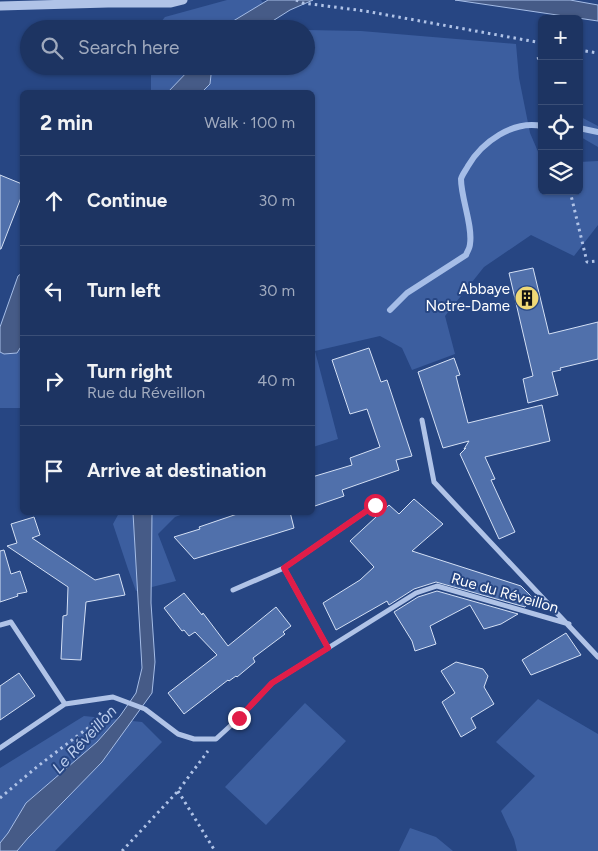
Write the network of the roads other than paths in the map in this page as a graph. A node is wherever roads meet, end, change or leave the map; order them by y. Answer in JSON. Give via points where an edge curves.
{"nodes":[{"id":1,"x":183,"y":0,"type":"edge"},
{"id":2,"x":150,"y":2,"type":"edge"},
{"id":3,"x":0,"y":6,"type":"edge"},
{"id":4,"x":422,"y":420,"type":"dead end"},
{"id":5,"x":375,"y":505,"type":"dead end"},
{"id":6,"x":284,"y":568,"type":"junction"},
{"id":7,"x":233,"y":590,"type":"dead end"},
{"id":8,"x":569,"y":624,"type":"junction"},
{"id":9,"x":0,"y":625,"type":"edge"},
{"id":10,"x":328,"y":648,"type":"junction"},
{"id":11,"x":598,"y":656,"type":"edge"},
{"id":12,"x":65,"y":704,"type":"junction"},
{"id":13,"x":0,"y":748,"type":"edge"}],
"edges":[{"from":1,"to":2,"type":"street"},
{"from":2,"to":3,"type":"street"},
{"from":4,"to":8,"type":"street","via":[[434,482]]},
{"from":5,"to":6,"type":"street"},
{"from":6,"to":7,"type":"street"},
{"from":6,"to":10,"type":"street"},
{"from":8,"to":10,"type":"street","name":"Rue du Réveillon","via":[[437,586],[416,593]]},
{"from":8,"to":11,"type":"street"},
{"from":9,"to":12,"type":"street","via":[[11,622]]},
{"from":10,"to":12,"type":"street","name":"Rue du Réveillon","via":[[272,683],[216,739],[194,740],[178,734],[145,708],[113,697]]},
{"from":12,"to":13,"type":"street"}]}
